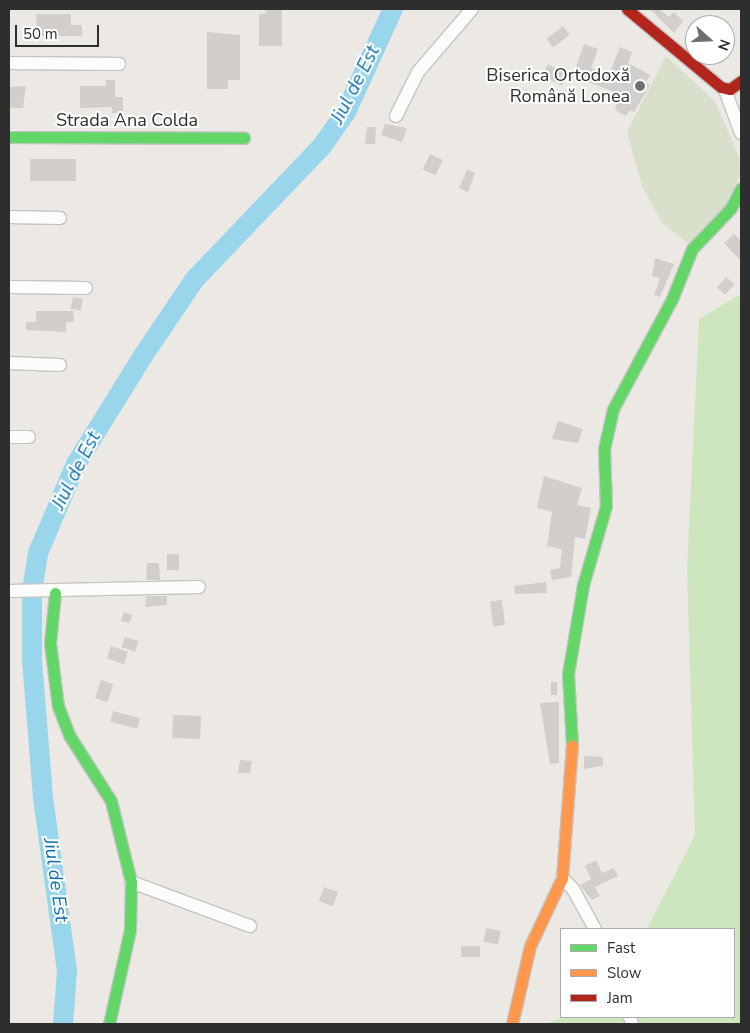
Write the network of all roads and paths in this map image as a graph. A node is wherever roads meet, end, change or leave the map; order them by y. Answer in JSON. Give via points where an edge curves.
{"nodes":[{"id":1,"x":472,"y":9,"type":"edge"},
{"id":2,"x":627,"y":9,"type":"edge"},
{"id":3,"x":9,"y":63,"type":"edge"},
{"id":4,"x":119,"y":64,"type":"dead end"},
{"id":5,"x":741,"y":81,"type":"edge"},
{"id":6,"x":725,"y":90,"type":"junction"},
{"id":7,"x":396,"y":116,"type":"dead end"},
{"id":8,"x":741,"y":133,"type":"edge"},
{"id":9,"x":9,"y":137,"type":"edge"},
{"id":10,"x":244,"y":138,"type":"dead end"},
{"id":11,"x":741,"y":188,"type":"edge"},
{"id":12,"x":9,"y":218,"type":"edge"},
{"id":13,"x":60,"y":218,"type":"dead end"},
{"id":14,"x":9,"y":287,"type":"edge"},
{"id":15,"x":86,"y":288,"type":"dead end"},
{"id":16,"x":9,"y":363,"type":"edge"},
{"id":17,"x":60,"y":364,"type":"dead end"},
{"id":18,"x":9,"y":437,"type":"edge"},
{"id":19,"x":29,"y":437,"type":"dead end"},
{"id":20,"x":200,"y":587,"type":"dead end"},
{"id":21,"x":9,"y":591,"type":"edge"},
{"id":22,"x":51,"y":593,"type":"junction"},
{"id":23,"x":562,"y":878,"type":"junction"},
{"id":24,"x":131,"y":882,"type":"junction"},
{"id":25,"x":250,"y":926,"type":"dead end"},
{"id":26,"x":594,"y":928,"type":"edge"},
{"id":27,"x":109,"y":1024,"type":"edge"},
{"id":28,"x":512,"y":1024,"type":"edge"}],
"edges":[{"from":1,"to":7,"type":"street","via":[[418,72]]},
{"from":2,"to":6,"type":"street"},
{"from":3,"to":4,"type":"street"},
{"from":5,"to":6,"type":"street"},
{"from":6,"to":8,"type":"street"},
{"from":9,"to":10,"type":"street","name":"Strada Ana Colda"},
{"from":11,"to":23,"type":"street","via":[[731,208],[692,249],[664,316],[612,410],[604,449],[606,506],[583,585],[568,674],[573,731]]},
{"from":12,"to":13,"type":"street"},
{"from":14,"to":15,"type":"street"},
{"from":16,"to":17,"type":"street"},
{"from":18,"to":19,"type":"street"},
{"from":20,"to":22,"type":"street"},
{"from":21,"to":22,"type":"street"},
{"from":22,"to":24,"type":"street","via":[[50,644],[58,706],[69,735],[111,801]]},
{"from":23,"to":26,"type":"street","via":[[573,889]]},
{"from":23,"to":28,"type":"street","via":[[530,946]]},
{"from":24,"to":25,"type":"street"},
{"from":24,"to":27,"type":"street","via":[[130,930]]}]}
